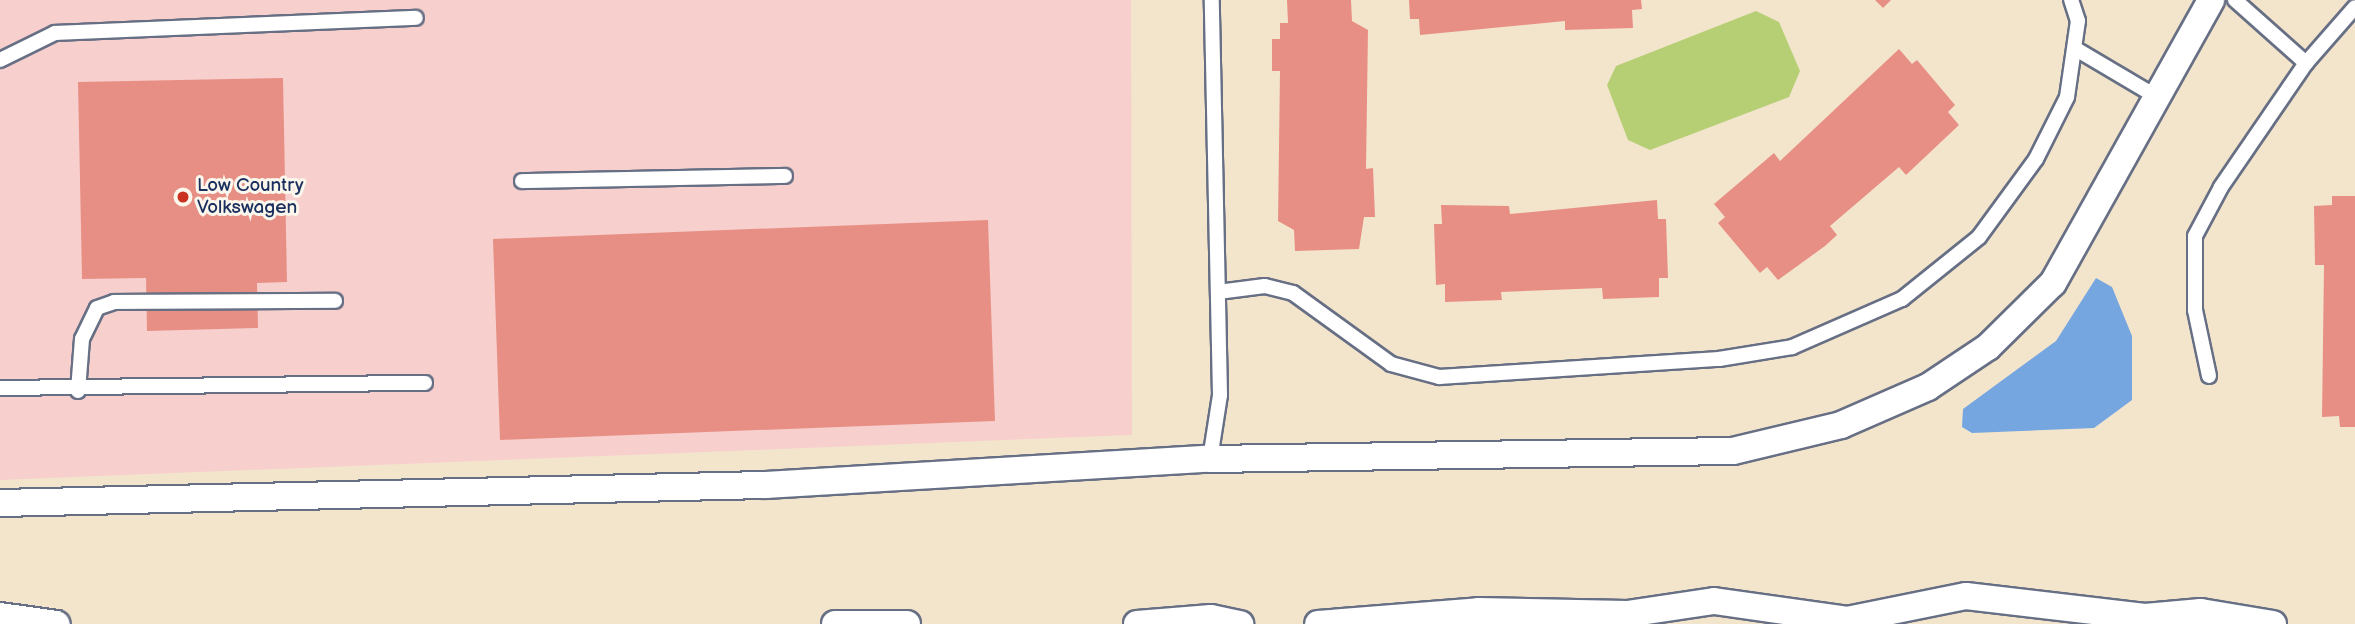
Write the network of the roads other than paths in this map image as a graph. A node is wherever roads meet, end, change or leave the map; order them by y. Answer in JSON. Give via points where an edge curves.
{"nodes":[{"id":1,"x":1212,"y":0,"type":"edge"},
{"id":2,"x":2071,"y":0,"type":"edge"},
{"id":3,"x":2211,"y":0,"type":"edge"},
{"id":4,"x":2235,"y":0,"type":"edge"},
{"id":5,"x":2355,"y":7,"type":"edge"},
{"id":6,"x":416,"y":18,"type":"dead end"},
{"id":7,"x":2076,"y":49,"type":"junction"},
{"id":8,"x":0,"y":60,"type":"edge"},
{"id":9,"x":2306,"y":63,"type":"junction"},
{"id":10,"x":2155,"y":96,"type":"junction"},
{"id":11,"x":785,"y":176,"type":"dead end"},
{"id":12,"x":522,"y":181,"type":"dead end"},
{"id":13,"x":1218,"y":292,"type":"junction"},
{"id":14,"x":335,"y":300,"type":"dead end"},
{"id":15,"x":2210,"y":376,"type":"dead end"},
{"id":16,"x":425,"y":383,"type":"dead end"},
{"id":17,"x":0,"y":388,"type":"edge"},
{"id":18,"x":78,"y":391,"type":"junction"},
{"id":19,"x":1210,"y":459,"type":"junction"},
{"id":20,"x":0,"y":503,"type":"edge"},
{"id":21,"x":0,"y":617,"type":"edge"},
{"id":22,"x":55,"y":624,"type":"edge"},
{"id":23,"x":835,"y":624,"type":"edge"},
{"id":24,"x":907,"y":624,"type":"edge"},
{"id":25,"x":1137,"y":624,"type":"edge"},
{"id":26,"x":1240,"y":624,"type":"edge"},
{"id":27,"x":1318,"y":624,"type":"edge"},
{"id":28,"x":2273,"y":624,"type":"edge"}],
"edges":[{"from":1,"to":13,"type":"lane"},
{"from":2,"to":7,"type":"lane","via":[[2078,21]]},
{"from":3,"to":10,"type":"street"},
{"from":4,"to":9,"type":"lane"},
{"from":5,"to":9,"type":"lane"},
{"from":6,"to":8,"type":"lane","via":[[55,33]]},
{"from":7,"to":10,"type":"lane"},
{"from":7,"to":13,"type":"lane","via":[[2067,97],[2045,141],[1979,237],[1902,299],[1791,346],[1719,359],[1439,377],[1391,364],[1293,293],[1265,286]]},
{"from":9,"to":15,"type":"lane","via":[[2221,187],[2195,236],[2195,310]]},
{"from":10,"to":19,"type":"street","via":[[2053,283],[1988,347],[1928,387],[1841,425],[1733,451]]},
{"from":11,"to":12,"type":"lane"},
{"from":13,"to":19,"type":"lane","via":[[1220,396]]},
{"from":14,"to":18,"type":"lane","via":[[114,302],[97,308],[82,339]]},
{"from":16,"to":18,"type":"lane"},
{"from":17,"to":18,"type":"lane"},
{"from":19,"to":20,"type":"street","via":[[766,485]]},
{"from":21,"to":22,"type":"street"},
{"from":23,"to":24,"type":"street"},
{"from":25,"to":26,"type":"street","via":[[1211,618]]},
{"from":27,"to":28,"type":"street","via":[[1478,611],[1627,614],[1714,601],[1847,620],[1966,596],[2145,617],[2201,612]]}]}
